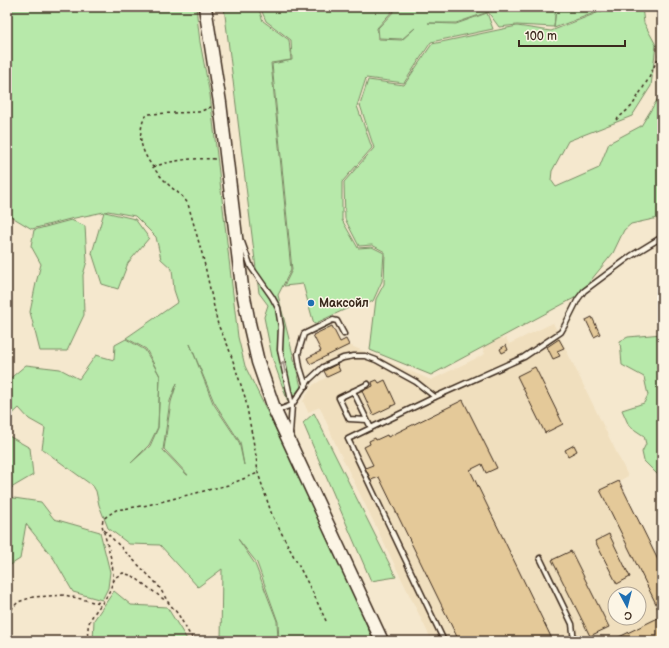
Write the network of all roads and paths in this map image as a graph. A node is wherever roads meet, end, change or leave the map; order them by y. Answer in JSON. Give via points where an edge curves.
{"nodes":[{"id":1,"x":205,"y":7,"type":"edge"},
{"id":2,"x":662,"y":49,"type":"edge"},
{"id":3,"x":220,"y":103,"type":"junction"},
{"id":4,"x":616,"y":120,"type":"dead end"},
{"id":5,"x":227,"y":160,"type":"junction"},
{"id":6,"x":153,"y":167,"type":"junction"},
{"id":7,"x":234,"y":217,"type":"junction"},
{"id":8,"x":662,"y":237,"type":"edge"},
{"id":9,"x":344,"y":334,"type":"dead end"},
{"id":10,"x":368,"y":384,"type":"dead end"},
{"id":11,"x":306,"y":386,"type":"junction"},
{"id":12,"x":353,"y":391,"type":"junction"},
{"id":13,"x":435,"y":397,"type":"junction"},
{"id":14,"x":292,"y":405,"type":"junction"},
{"id":15,"x":275,"y":411,"type":"junction"},
{"id":16,"x":367,"y":420,"type":"junction"},
{"id":17,"x":371,"y":428,"type":"junction"},
{"id":18,"x":290,"y":444,"type":"junction"},
{"id":19,"x":258,"y":473,"type":"junction"},
{"id":20,"x":103,"y":530,"type":"junction"},
{"id":21,"x":540,"y":558,"type":"dead end"},
{"id":22,"x":112,"y":583,"type":"junction"},
{"id":23,"x":168,"y":602,"type":"junction"},
{"id":24,"x":103,"y":603,"type":"junction"},
{"id":25,"x":7,"y":614,"type":"edge"},
{"id":26,"x":327,"y":623,"type":"dead end"},
{"id":27,"x":88,"y":641,"type":"edge"},
{"id":28,"x":194,"y":641,"type":"edge"},
{"id":29,"x":382,"y":641,"type":"edge"},
{"id":30,"x":444,"y":641,"type":"edge"},
{"id":31,"x":574,"y":641,"type":"edge"}],
"edges":[{"from":1,"to":3,"type":"main road"},
{"from":2,"to":4,"type":"path","via":[[650,78],[632,106]]},
{"from":3,"to":5,"type":"main road"},
{"from":3,"to":6,"type":"path","via":[[199,112],[148,114],[143,120],[140,134],[141,147]]},
{"from":5,"to":6,"type":"path","via":[[196,158]]},
{"from":5,"to":7,"type":"main road"},
{"from":6,"to":19,"type":"path","via":[[188,204],[218,325],[245,397]]},
{"from":14,"to":7,"type":"lane","one_way":true,"via":[[280,350],[281,323],[278,308],[251,267]]},
{"from":7,"to":15,"type":"main road","via":[[249,323],[260,368]]},
{"from":8,"to":13,"type":"lane","via":[[584,291],[558,334],[524,357]]},
{"from":9,"to":11,"type":"lane","via":[[337,321],[333,320],[304,334],[298,354]]},
{"from":10,"to":12,"type":"lane"},
{"from":11,"to":13,"type":"lane","via":[[322,367],[342,358],[365,356],[416,382]]},
{"from":11,"to":14,"type":"lane"},
{"from":12,"to":16,"type":"lane"},
{"from":12,"to":16,"type":"lane","via":[[339,398],[345,412],[349,419]]},
{"from":13,"to":17,"type":"lane"},
{"from":14,"to":15,"type":"lane"},
{"from":14,"to":18,"type":"lane"},
{"from":15,"to":18,"type":"main road"},
{"from":16,"to":17,"type":"lane"},
{"from":17,"to":30,"type":"lane","via":[[348,439]]},
{"from":18,"to":29,"type":"main road"},
{"from":19,"to":20,"type":"path","via":[[228,485],[148,505],[116,510],[103,519]]},
{"from":19,"to":26,"type":"path","via":[[272,515]]},
{"from":20,"to":22,"type":"path","via":[[113,572]]},
{"from":20,"to":23,"type":"path","via":[[158,585]]},
{"from":21,"to":31,"type":"lane","via":[[572,624]]},
{"from":22,"to":23,"type":"path","via":[[123,573],[133,576]]},
{"from":22,"to":24,"type":"path"},
{"from":23,"to":28,"type":"path"},
{"from":24,"to":25,"type":"path","via":[[65,595],[33,597],[18,602]]},
{"from":24,"to":27,"type":"path","via":[[87,627]]}]}
